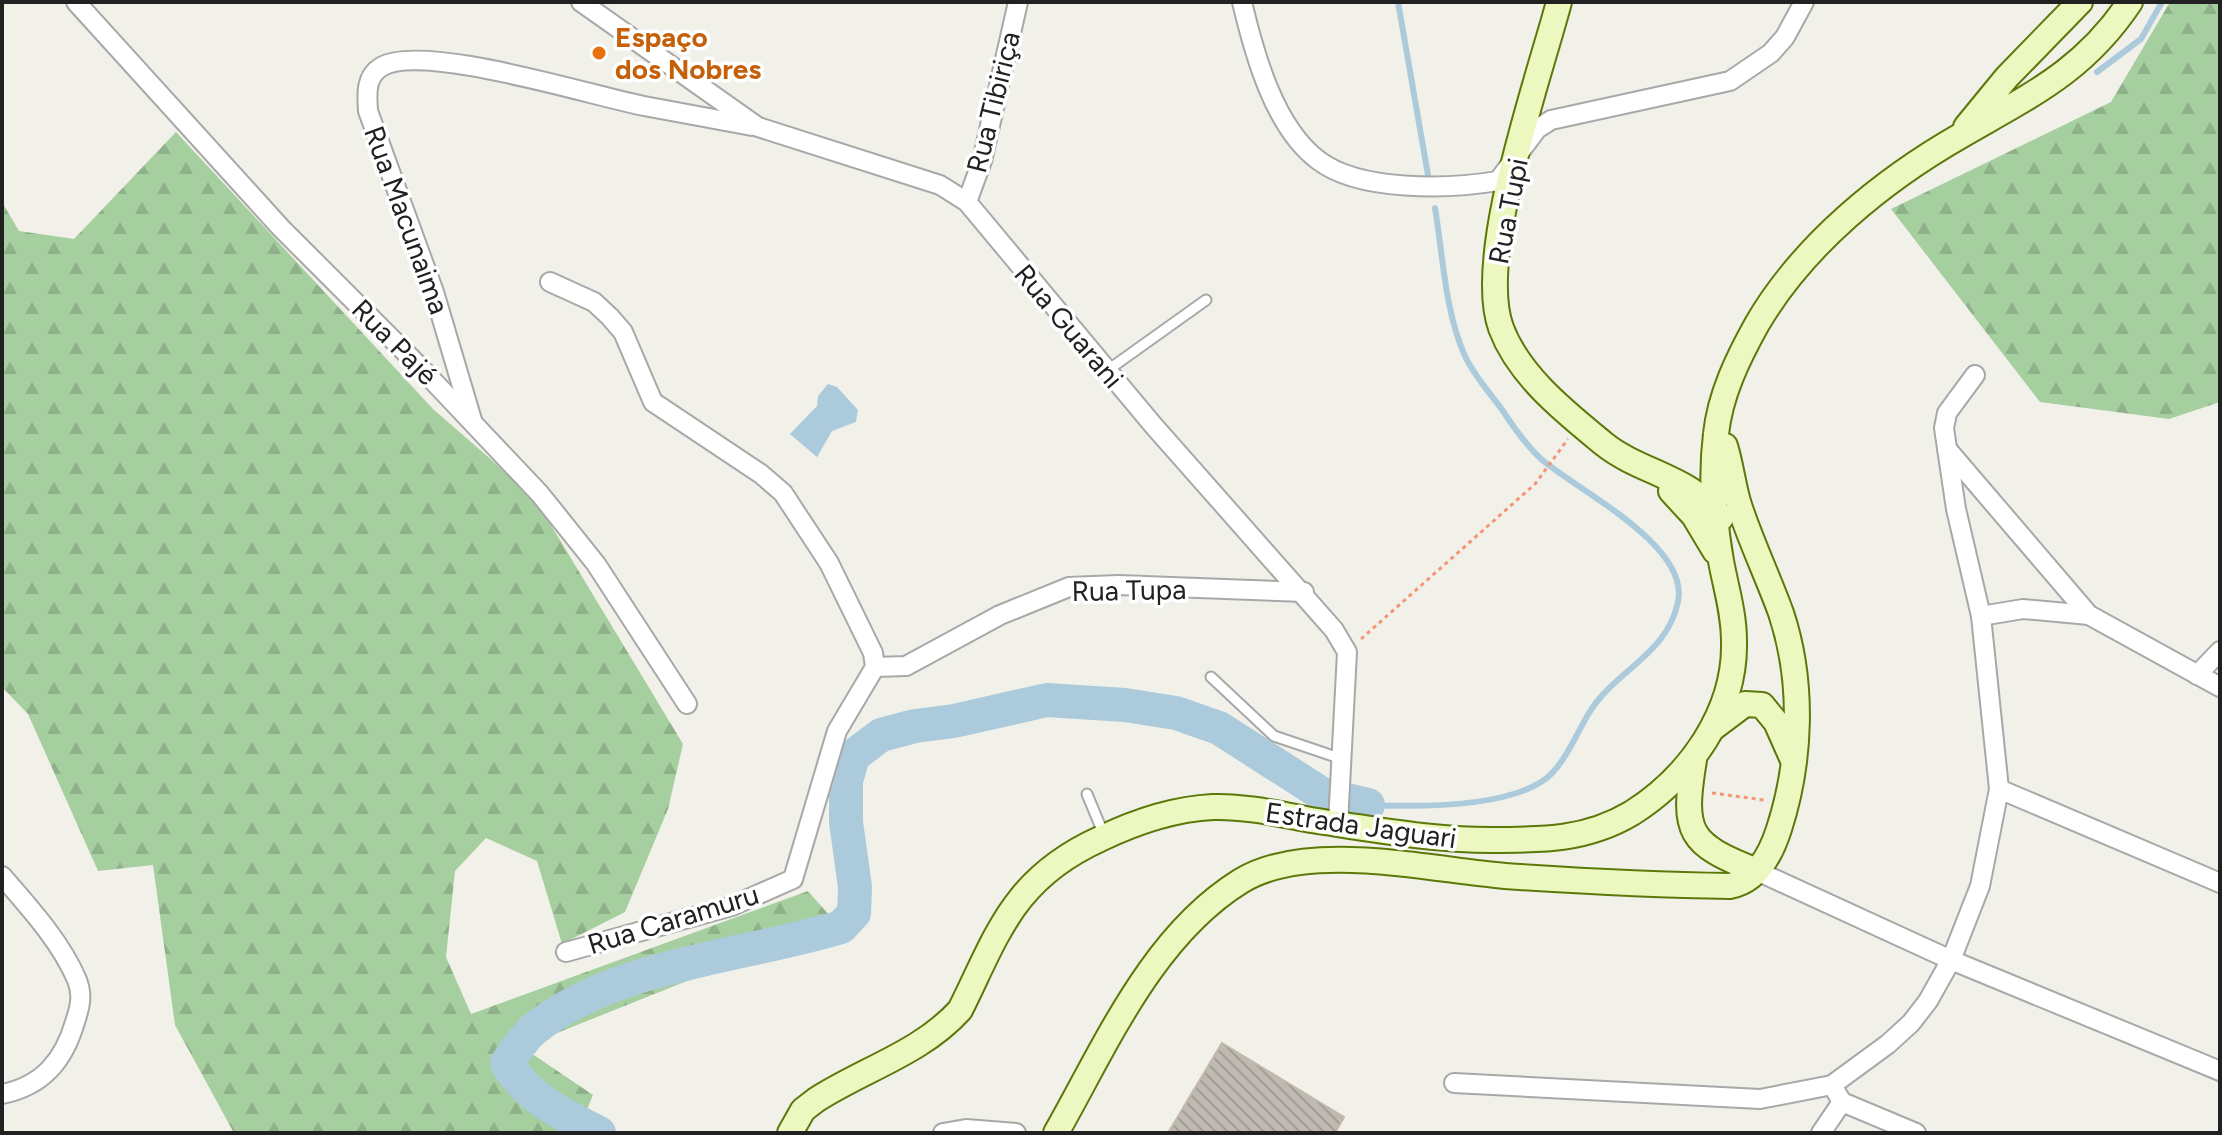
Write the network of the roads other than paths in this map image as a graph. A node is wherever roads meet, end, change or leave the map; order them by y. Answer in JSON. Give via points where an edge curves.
{"nodes":[{"id":1,"x":76,"y":2,"type":"edge"},
{"id":2,"x":581,"y":2,"type":"edge"},
{"id":3,"x":1018,"y":2,"type":"edge"},
{"id":4,"x":1242,"y":2,"type":"edge"},
{"id":5,"x":1559,"y":2,"type":"edge"},
{"id":6,"x":1804,"y":2,"type":"edge"},
{"id":7,"x":2080,"y":2,"type":"edge"},
{"id":8,"x":2130,"y":2,"type":"edge"},
{"id":9,"x":758,"y":127,"type":"junction"},
{"id":10,"x":1959,"y":136,"type":"junction"},
{"id":11,"x":1517,"y":159,"type":"junction"},
{"id":12,"x":967,"y":202,"type":"junction"},
{"id":13,"x":550,"y":282,"type":"dead end"},
{"id":14,"x":1206,"y":300,"type":"dead end"},
{"id":15,"x":1106,"y":371,"type":"junction"},
{"id":16,"x":1975,"y":375,"type":"dead end"},
{"id":17,"x":473,"y":423,"type":"junction"},
{"id":18,"x":1717,"y":426,"type":"junction"},
{"id":19,"x":1947,"y":449,"type":"junction"},
{"id":20,"x":1635,"y":462,"type":"junction"},
{"id":21,"x":1668,"y":475,"type":"junction"},
{"id":22,"x":1716,"y":511,"type":"junction"},
{"id":23,"x":1721,"y":562,"type":"junction"},
{"id":24,"x":1304,"y":592,"type":"junction"},
{"id":25,"x":1782,"y":615,"type":"junction"},
{"id":26,"x":2089,"y":615,"type":"junction"},
{"id":27,"x":1981,"y":616,"type":"junction"},
{"id":28,"x":2220,"y":651,"type":"edge"},
{"id":29,"x":875,"y":667,"type":"junction"},
{"id":30,"x":2197,"y":675,"type":"junction"},
{"id":31,"x":1211,"y":677,"type":"dead end"},
{"id":32,"x":2220,"y":687,"type":"edge"},
{"id":33,"x":687,"y":704,"type":"dead end"},
{"id":34,"x":1711,"y":729,"type":"junction"},
{"id":35,"x":1342,"y":759,"type":"junction"},
{"id":36,"x":1694,"y":760,"type":"junction"},
{"id":37,"x":1794,"y":764,"type":"junction"},
{"id":38,"x":1999,"y":789,"type":"junction"},
{"id":39,"x":1087,"y":794,"type":"dead end"},
{"id":40,"x":1338,"y":816,"type":"junction"},
{"id":41,"x":1105,"y":836,"type":"junction"},
{"id":42,"x":1456,"y":838,"type":"junction"},
{"id":43,"x":1454,"y":871,"type":"junction"},
{"id":44,"x":1757,"y":871,"type":"junction"},
{"id":45,"x":2,"y":876,"type":"edge"},
{"id":46,"x":2220,"y":883,"type":"edge"},
{"id":47,"x":566,"y":952,"type":"dead end"},
{"id":48,"x":1951,"y":960,"type":"junction"},
{"id":49,"x":2220,"y":1071,"type":"edge"},
{"id":50,"x":1454,"y":1083,"type":"dead end"},
{"id":51,"x":1832,"y":1085,"type":"junction"},
{"id":52,"x":2,"y":1094,"type":"edge"},
{"id":53,"x":1842,"y":1102,"type":"junction"},
{"id":54,"x":790,"y":1133,"type":"edge"},
{"id":55,"x":943,"y":1133,"type":"edge"},
{"id":56,"x":1016,"y":1133,"type":"edge"},
{"id":57,"x":1056,"y":1133,"type":"edge"},
{"id":58,"x":1821,"y":1133,"type":"edge"},
{"id":59,"x":1916,"y":1133,"type":"edge"}],
"edges":[{"from":1,"to":17,"type":"street","name":"Rua Pajé","via":[[281,228]]},
{"from":2,"to":9,"type":"street","name":"Rua Guarani"},
{"from":3,"to":12,"type":"street","name":"Rua Tibiriça","via":[[982,161]]},
{"from":4,"to":11,"type":"street","via":[[1257,62],[1284,116],[1319,161],[1386,184],[1477,184],[1498,181]]},
{"from":5,"to":11,"type":"main road","name":"Rua Tupi"},
{"from":6,"to":11,"type":"street","via":[[1771,53],[1730,81],[1551,120],[1537,129]]},
{"from":7,"to":10,"type":"main road"},
{"from":8,"to":10,"type":"main road","via":[[2109,33],[2039,93]]},
{"from":9,"to":12,"type":"street","name":"Rua Guarani","via":[[940,185]]},
{"from":9,"to":17,"type":"street","name":"Rua Macunaima","via":[[464,64],[407,60],[375,73],[367,87],[368,111],[434,292]]},
{"from":10,"to":18,"type":"main road","via":[[1877,191],[1819,246],[1759,321],[1726,389]]},
{"from":11,"to":20,"type":"main road","name":"Rua Tupi","via":[[1496,239],[1494,287],[1500,326],[1522,369],[1555,403],[1605,445]]},
{"from":12,"to":15,"type":"street","name":"Rua Guarani"},
{"from":13,"to":29,"type":"street","via":[[594,302],[623,332],[653,402],[783,493],[829,563]]},
{"from":14,"to":15,"type":"lane"},
{"from":15,"to":24,"type":"street","name":"Rua Guarani"},
{"from":16,"to":19,"type":"street","via":[[1944,418]]},
{"from":17,"to":33,"type":"street","name":"Rua Pajé","via":[[567,525]]},
{"from":18,"to":21,"type":"main road","via":[[1701,462],[1686,475]]},
{"from":18,"to":22,"type":"main road","name":"Estrada Jaguari"},
{"from":18,"to":25,"type":"main road","via":[[1739,503]]},
{"from":19,"to":26,"type":"street"},
{"from":19,"to":27,"type":"street"},
{"from":20,"to":21,"type":"main road","name":"Rua Tupi"},
{"from":20,"to":23,"type":"main road","via":[[1694,516]]},
{"from":21,"to":22,"type":"main road","name":"Rua Tupi"},
{"from":22,"to":23,"type":"main road","name":"Estrada Jaguari"},
{"from":22,"to":25,"type":"main road"},
{"from":23,"to":34,"type":"main road","name":"Estrada Jaguari","via":[[1732,607],[1734,659]]},
{"from":24,"to":29,"type":"street","name":"Rua Tupa","via":[[1069,587],[1000,615],[906,666]]},
{"from":24,"to":35,"type":"street","name":"Rua Guarani","via":[[1347,652]]},
{"from":25,"to":37,"type":"main road","via":[[1797,712]]},
{"from":26,"to":27,"type":"street","via":[[2023,609]]},
{"from":26,"to":30,"type":"street"},
{"from":27,"to":38,"type":"street"},
{"from":28,"to":30,"type":"street"},
{"from":29,"to":47,"type":"street","name":"Rua Caramuru","via":[[837,731],[793,879],[732,906]]},
{"from":30,"to":32,"type":"street"},
{"from":31,"to":35,"type":"lane","via":[[1274,736]]},
{"from":34,"to":36,"type":"main road","name":"Estrada Jaguari"},
{"from":34,"to":37,"type":"main road","via":[[1745,704],[1762,705],[1776,722]]},
{"from":35,"to":40,"type":"street"},
{"from":36,"to":42,"type":"main road","name":"Estrada Jaguari","via":[[1645,804],[1605,827],[1553,840]]},
{"from":36,"to":44,"type":"main road","via":[[1690,823],[1701,842]]},
{"from":37,"to":44,"type":"main road","via":[[1776,838]]},
{"from":38,"to":46,"type":"street"},
{"from":38,"to":48,"type":"street","via":[[1980,886]]},
{"from":39,"to":41,"type":"lane"},
{"from":40,"to":41,"type":"main road","name":"Estrada Jaguari","via":[[1215,807],[1130,824]]},
{"from":40,"to":42,"type":"main road","name":"Estrada Jaguari"},
{"from":41,"to":54,"type":"main road","name":"Estrada Jaguari","via":[[1045,872],[1024,893],[948,1024],[816,1100],[803,1110]]},
{"from":42,"to":43,"type":"main road"},
{"from":43,"to":44,"type":"main road","via":[[1730,886]]},
{"from":43,"to":57,"type":"main road","via":[[1298,863],[1243,880],[1184,930],[1135,993]]},
{"from":44,"to":48,"type":"street"},
{"from":45,"to":52,"type":"street","via":[[36,914],[77,980],[82,999],[69,1043],[53,1069],[25,1088]]},
{"from":48,"to":49,"type":"street"},
{"from":48,"to":51,"type":"street","via":[[1911,1023]]},
{"from":50,"to":51,"type":"street","via":[[1760,1099]]},
{"from":51,"to":53,"type":"street"},
{"from":53,"to":58,"type":"street"},
{"from":53,"to":59,"type":"street"},
{"from":55,"to":56,"type":"street"}]}
